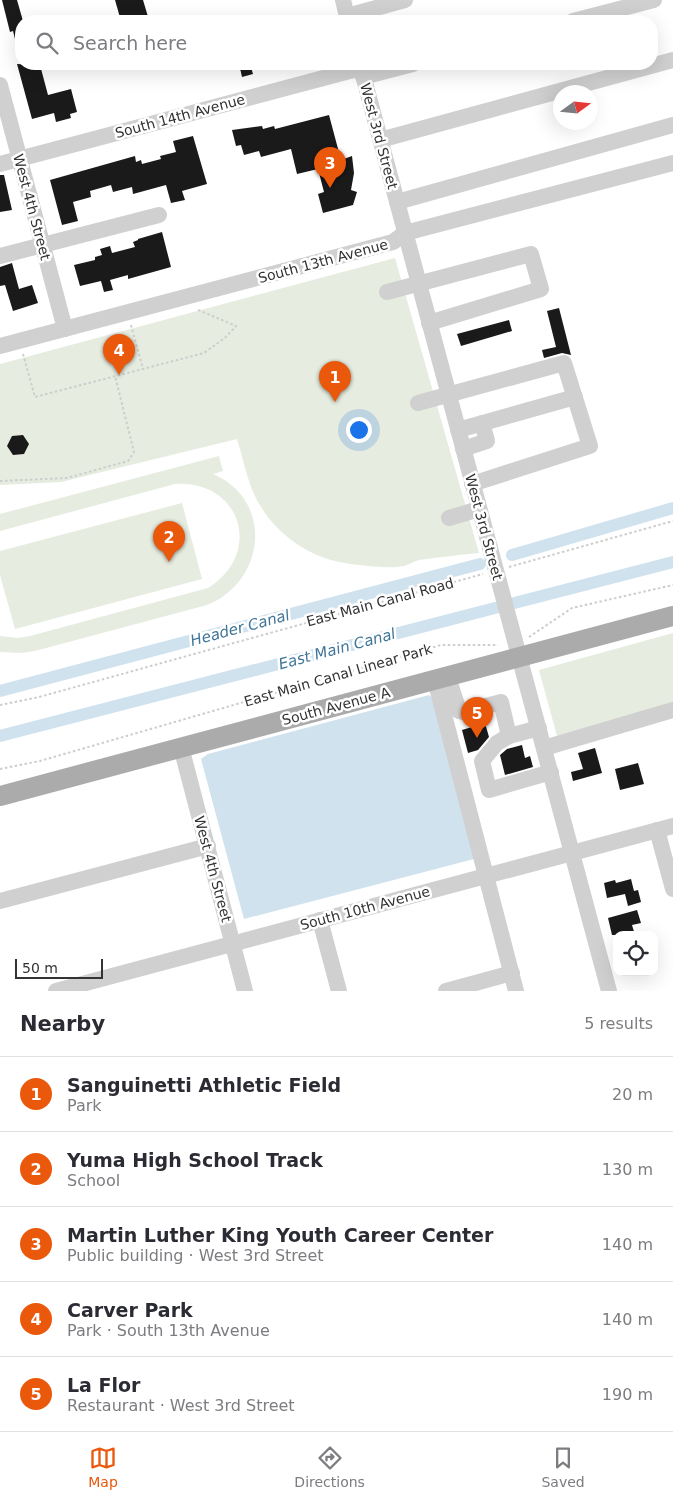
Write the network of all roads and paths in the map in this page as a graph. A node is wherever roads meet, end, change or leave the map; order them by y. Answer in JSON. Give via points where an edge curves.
{"nodes":[{"id":1,"x":405,"y":0,"type":"edge"},
{"id":2,"x":654,"y":0,"type":"edge"},
{"id":3,"x":346,"y":12,"type":"edge"},
{"id":4,"x":596,"y":15,"type":"edge"},
{"id":5,"x":673,"y":60,"type":"edge"},
{"id":6,"x":658,"y":64,"type":"edge"},
{"id":7,"x":361,"y":70,"type":"edge"},
{"id":8,"x":636,"y":70,"type":"edge"},
{"id":9,"x":0,"y":85,"type":"edge"},
{"id":10,"x":673,"y":126,"type":"edge"},
{"id":11,"x":380,"y":140,"type":"junction"},
{"id":12,"x":19,"y":159,"type":"junction"},
{"id":13,"x":673,"y":163,"type":"edge"},
{"id":14,"x":0,"y":164,"type":"edge"},
{"id":15,"x":397,"y":202,"type":"junction"},
{"id":16,"x":159,"y":216,"type":"dead end"},
{"id":17,"x":405,"y":233,"type":"junction"},
{"id":18,"x":43,"y":245,"type":"junction"},
{"id":19,"x":0,"y":256,"type":"edge"},
{"id":20,"x":419,"y":284,"type":"junction"},
{"id":21,"x":387,"y":292,"type":"dead end"},
{"id":22,"x":196,"y":309,"type":"dead end"},
{"id":23,"x":429,"y":323,"type":"junction"},
{"id":24,"x":131,"y":326,"type":"dead end"},
{"id":25,"x":65,"y":329,"type":"junction"},
{"id":26,"x":0,"y":346,"type":"edge"},
{"id":27,"x":23,"y":354,"type":"dead end"},
{"id":28,"x":143,"y":369,"type":"junction"},
{"id":29,"x":114,"y":376,"type":"junction"},
{"id":30,"x":448,"y":394,"type":"junction"},
{"id":31,"x":575,"y":398,"type":"junction"},
{"id":32,"x":418,"y":403,"type":"dead end"},
{"id":33,"x":482,"y":423,"type":"junction"},
{"id":34,"x":458,"y":430,"type":"junction"},
{"id":35,"x":463,"y":449,"type":"junction"},
{"id":36,"x":0,"y":481,"type":"edge"},
{"id":37,"x":472,"y":484,"type":"junction"},
{"id":38,"x":479,"y":509,"type":"junction"},
{"id":39,"x":449,"y":518,"type":"dead end"},
{"id":40,"x":673,"y":521,"type":"edge"},
{"id":41,"x":497,"y":576,"type":"junction"},
{"id":42,"x":673,"y":585,"type":"edge"},
{"id":43,"x":673,"y":616,"type":"edge"},
{"id":44,"x":516,"y":642,"type":"junction"},
{"id":45,"x":442,"y":678,"type":"junction"},
{"id":46,"x":0,"y":705,"type":"edge"},
{"id":47,"x":673,"y":710,"type":"edge"},
{"id":48,"x":538,"y":728,"type":"junction"},
{"id":49,"x":509,"y":736,"type":"junction"},
{"id":50,"x":181,"y":748,"type":"junction"},
{"id":51,"x":544,"y":748,"type":"junction"},
{"id":52,"x":0,"y":769,"type":"edge"},
{"id":53,"x":550,"y":772,"type":"junction"},
{"id":54,"x":0,"y":796,"type":"edge"},
{"id":55,"x":665,"y":828,"type":"edge"},
{"id":56,"x":208,"y":846,"type":"junction"},
{"id":57,"x":572,"y":852,"type":"junction"},
{"id":58,"x":487,"y":876,"type":"junction"},
{"id":59,"x":673,"y":889,"type":"edge"},
{"id":60,"x":0,"y":901,"type":"edge"},
{"id":61,"x":320,"y":920,"type":"junction"},
{"id":62,"x":232,"y":943,"type":"junction"},
{"id":63,"x":512,"y":973,"type":"junction"},
{"id":64,"x":56,"y":991,"type":"edge"},
{"id":65,"x":245,"y":991,"type":"edge"},
{"id":66,"x":339,"y":991,"type":"edge"},
{"id":67,"x":446,"y":991,"type":"edge"},
{"id":68,"x":516,"y":991,"type":"edge"},
{"id":69,"x":609,"y":991,"type":"edge"}],
"edges":[{"from":1,"to":3,"type":"street"},
{"from":2,"to":4,"type":"street"},
{"from":5,"to":6,"type":"street"},
{"from":7,"to":11,"type":"street","name":"West 3rd Street"},
{"from":7,"to":12,"type":"street","name":"South 14th Avenue"},
{"from":8,"to":11,"type":"street"},
{"from":9,"to":12,"type":"street","name":"West 4th Street"},
{"from":10,"to":15,"type":"street"},
{"from":11,"to":15,"type":"street","name":"West 3rd Street"},
{"from":12,"to":14,"type":"street","name":"South 14th Avenue"},
{"from":12,"to":18,"type":"street","name":"West 4th Street"},
{"from":13,"to":17,"type":"street","name":"South 13th Avenue"},
{"from":15,"to":17,"type":"street","name":"West 3rd Street"},
{"from":16,"to":18,"type":"street"},
{"from":17,"to":20,"type":"street","name":"West 3rd Street"},
{"from":17,"to":25,"type":"street","name":"South 13th Avenue","via":[[393,242]]},
{"from":18,"to":19,"type":"street"},
{"from":18,"to":25,"type":"street","name":"West 4th Street"},
{"from":20,"to":21,"type":"street"},
{"from":20,"to":23,"type":"street","name":"West 3rd Street"},
{"from":20,"to":23,"type":"street","via":[[531,254],[541,289]]},
{"from":22,"to":28,"type":"path","via":[[236,326],[204,353]]},
{"from":23,"to":30,"type":"street","name":"West 3rd Street"},
{"from":24,"to":28,"type":"path"},
{"from":25,"to":26,"type":"street","name":"South 13th Avenue"},
{"from":27,"to":29,"type":"path","via":[[35,397]]},
{"from":28,"to":29,"type":"path"},
{"from":29,"to":36,"type":"path","via":[[134,452],[128,461],[67,478]]},
{"from":30,"to":31,"type":"street","via":[[564,363]]},
{"from":30,"to":32,"type":"street"},
{"from":30,"to":34,"type":"street","name":"West 3rd Street"},
{"from":31,"to":33,"type":"street"},
{"from":31,"to":37,"type":"street","via":[[590,446]]},
{"from":33,"to":34,"type":"street"},
{"from":33,"to":35,"type":"street","via":[[487,441]]},
{"from":34,"to":35,"type":"street","name":"West 3rd Street"},
{"from":35,"to":37,"type":"street","name":"West 3rd Street"},
{"from":37,"to":38,"type":"street","name":"West 3rd Street"},
{"from":38,"to":39,"type":"street"},
{"from":38,"to":41,"type":"street","name":"West 3rd Street"},
{"from":40,"to":41,"type":"path","name":"East Main Canal Road"},
{"from":41,"to":44,"type":"street","name":"West 3rd Street"},
{"from":41,"to":46,"type":"path","name":"East Main Canal Road"},
{"from":42,"to":44,"type":"path","name":"East Main Canal Linear Park","via":[[572,608],[532,636]]},
{"from":43,"to":44,"type":"main road","name":"South Avenue A"},
{"from":44,"to":45,"type":"main road","name":"South Avenue A"},
{"from":44,"to":48,"type":"street","name":"West 3rd Street"},
{"from":44,"to":52,"type":"path","name":"East Main Canal Linear Park","via":[[497,646],[442,645],[40,761]]},
{"from":45,"to":49,"type":"street","via":[[458,710],[463,712],[501,702]]},
{"from":45,"to":50,"type":"main road","name":"South Avenue A"},
{"from":45,"to":58,"type":"street"},
{"from":47,"to":51,"type":"street"},
{"from":48,"to":49,"type":"street"},
{"from":48,"to":51,"type":"street","name":"West 3rd Street"},
{"from":49,"to":53,"type":"street","via":[[497,742],[482,761],[489,790]]},
{"from":50,"to":54,"type":"main road","name":"South Avenue A"},
{"from":50,"to":56,"type":"street","name":"West 4th Street"},
{"from":51,"to":53,"type":"street","name":"West 3rd Street"},
{"from":53,"to":57,"type":"street","name":"West 3rd Street"},
{"from":55,"to":57,"type":"street","name":"South 10th Avenue"},
{"from":55,"to":59,"type":"street"},
{"from":56,"to":60,"type":"street"},
{"from":56,"to":62,"type":"street","name":"West 4th Street"},
{"from":57,"to":58,"type":"street","name":"South 10th Avenue"},
{"from":57,"to":69,"type":"street","name":"West 3rd Street"},
{"from":58,"to":61,"type":"street","name":"South 10th Avenue"},
{"from":58,"to":63,"type":"street"},
{"from":61,"to":62,"type":"street","name":"South 10th Avenue"},
{"from":61,"to":66,"type":"street"},
{"from":62,"to":64,"type":"street","name":"South 10th Avenue"},
{"from":62,"to":65,"type":"street","name":"West 4th Street"},
{"from":63,"to":67,"type":"street"},
{"from":63,"to":68,"type":"street"}]}
